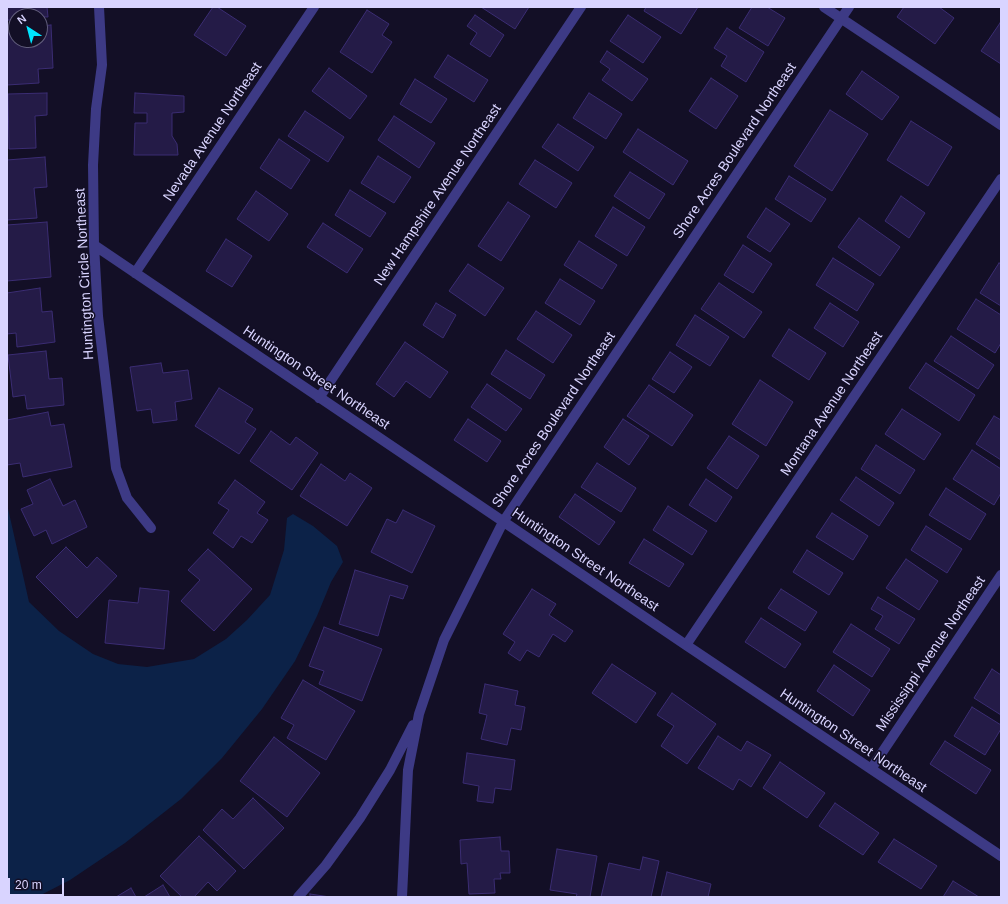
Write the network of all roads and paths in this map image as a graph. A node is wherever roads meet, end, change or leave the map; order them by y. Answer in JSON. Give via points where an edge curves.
{"nodes":[{"id":1,"x":99,"y":7,"type":"edge"},
{"id":2,"x":314,"y":7,"type":"edge"},
{"id":3,"x":580,"y":7,"type":"edge"},
{"id":4,"x":824,"y":7,"type":"edge"},
{"id":5,"x":849,"y":7,"type":"edge"},
{"id":6,"x":841,"y":19,"type":"junction"},
{"id":7,"x":1001,"y":125,"type":"edge"},
{"id":8,"x":1001,"y":179,"type":"edge"},
{"id":9,"x":94,"y":245,"type":"junction"},
{"id":10,"x":135,"y":273,"type":"junction"},
{"id":11,"x":319,"y":398,"type":"junction"},
{"id":12,"x":503,"y":522,"type":"junction"},
{"id":13,"x":151,"y":528,"type":"dead end"},
{"id":14,"x":1001,"y":575,"type":"edge"},
{"id":15,"x":686,"y":645,"type":"junction"},
{"id":16,"x":419,"y":714,"type":"junction"},
{"id":17,"x":871,"y":769,"type":"junction"},
{"id":18,"x":1001,"y":856,"type":"edge"},
{"id":19,"x":298,"y":897,"type":"edge"},
{"id":20,"x":402,"y":897,"type":"edge"}],
"edges":[{"from":1,"to":9,"type":"street","name":"Huntington Circle Northeast","via":[[102,65],[96,109],[93,165]]},
{"from":2,"to":10,"type":"street","name":"Nevada Avenue Northeast"},
{"from":3,"to":11,"type":"street","name":"New Hampshire Avenue Northeast"},
{"from":4,"to":6,"type":"street"},
{"from":5,"to":6,"type":"street","name":"Shore Acres Boulevard Northeast"},
{"from":6,"to":7,"type":"street"},
{"from":6,"to":12,"type":"street","name":"Shore Acres Boulevard Northeast"},
{"from":8,"to":15,"type":"street","name":"Montana Avenue Northeast"},
{"from":9,"to":10,"type":"street","name":"Huntington Street Northeast"},
{"from":9,"to":13,"type":"street","name":"Huntington Circle Northeast","via":[[98,316],[116,468],[127,498]]},
{"from":10,"to":11,"type":"street","name":"Huntington Street Northeast"},
{"from":11,"to":12,"type":"street","name":"Huntington Street Northeast"},
{"from":12,"to":15,"type":"street","name":"Huntington Street Northeast"},
{"from":12,"to":16,"type":"street","name":"Shore Acres Boulevard Northeast","via":[[444,640]]},
{"from":14,"to":17,"type":"street","name":"Mississippi Avenue Northeast"},
{"from":15,"to":17,"type":"street","name":"Huntington Street Northeast"},
{"from":16,"to":19,"type":"street","via":[[390,770],[360,818],[326,865]]},
{"from":16,"to":20,"type":"street","name":"Shore Acres Boulevard Northeast","via":[[408,770]]},
{"from":17,"to":18,"type":"street","name":"Huntington Street Northeast"}]}
